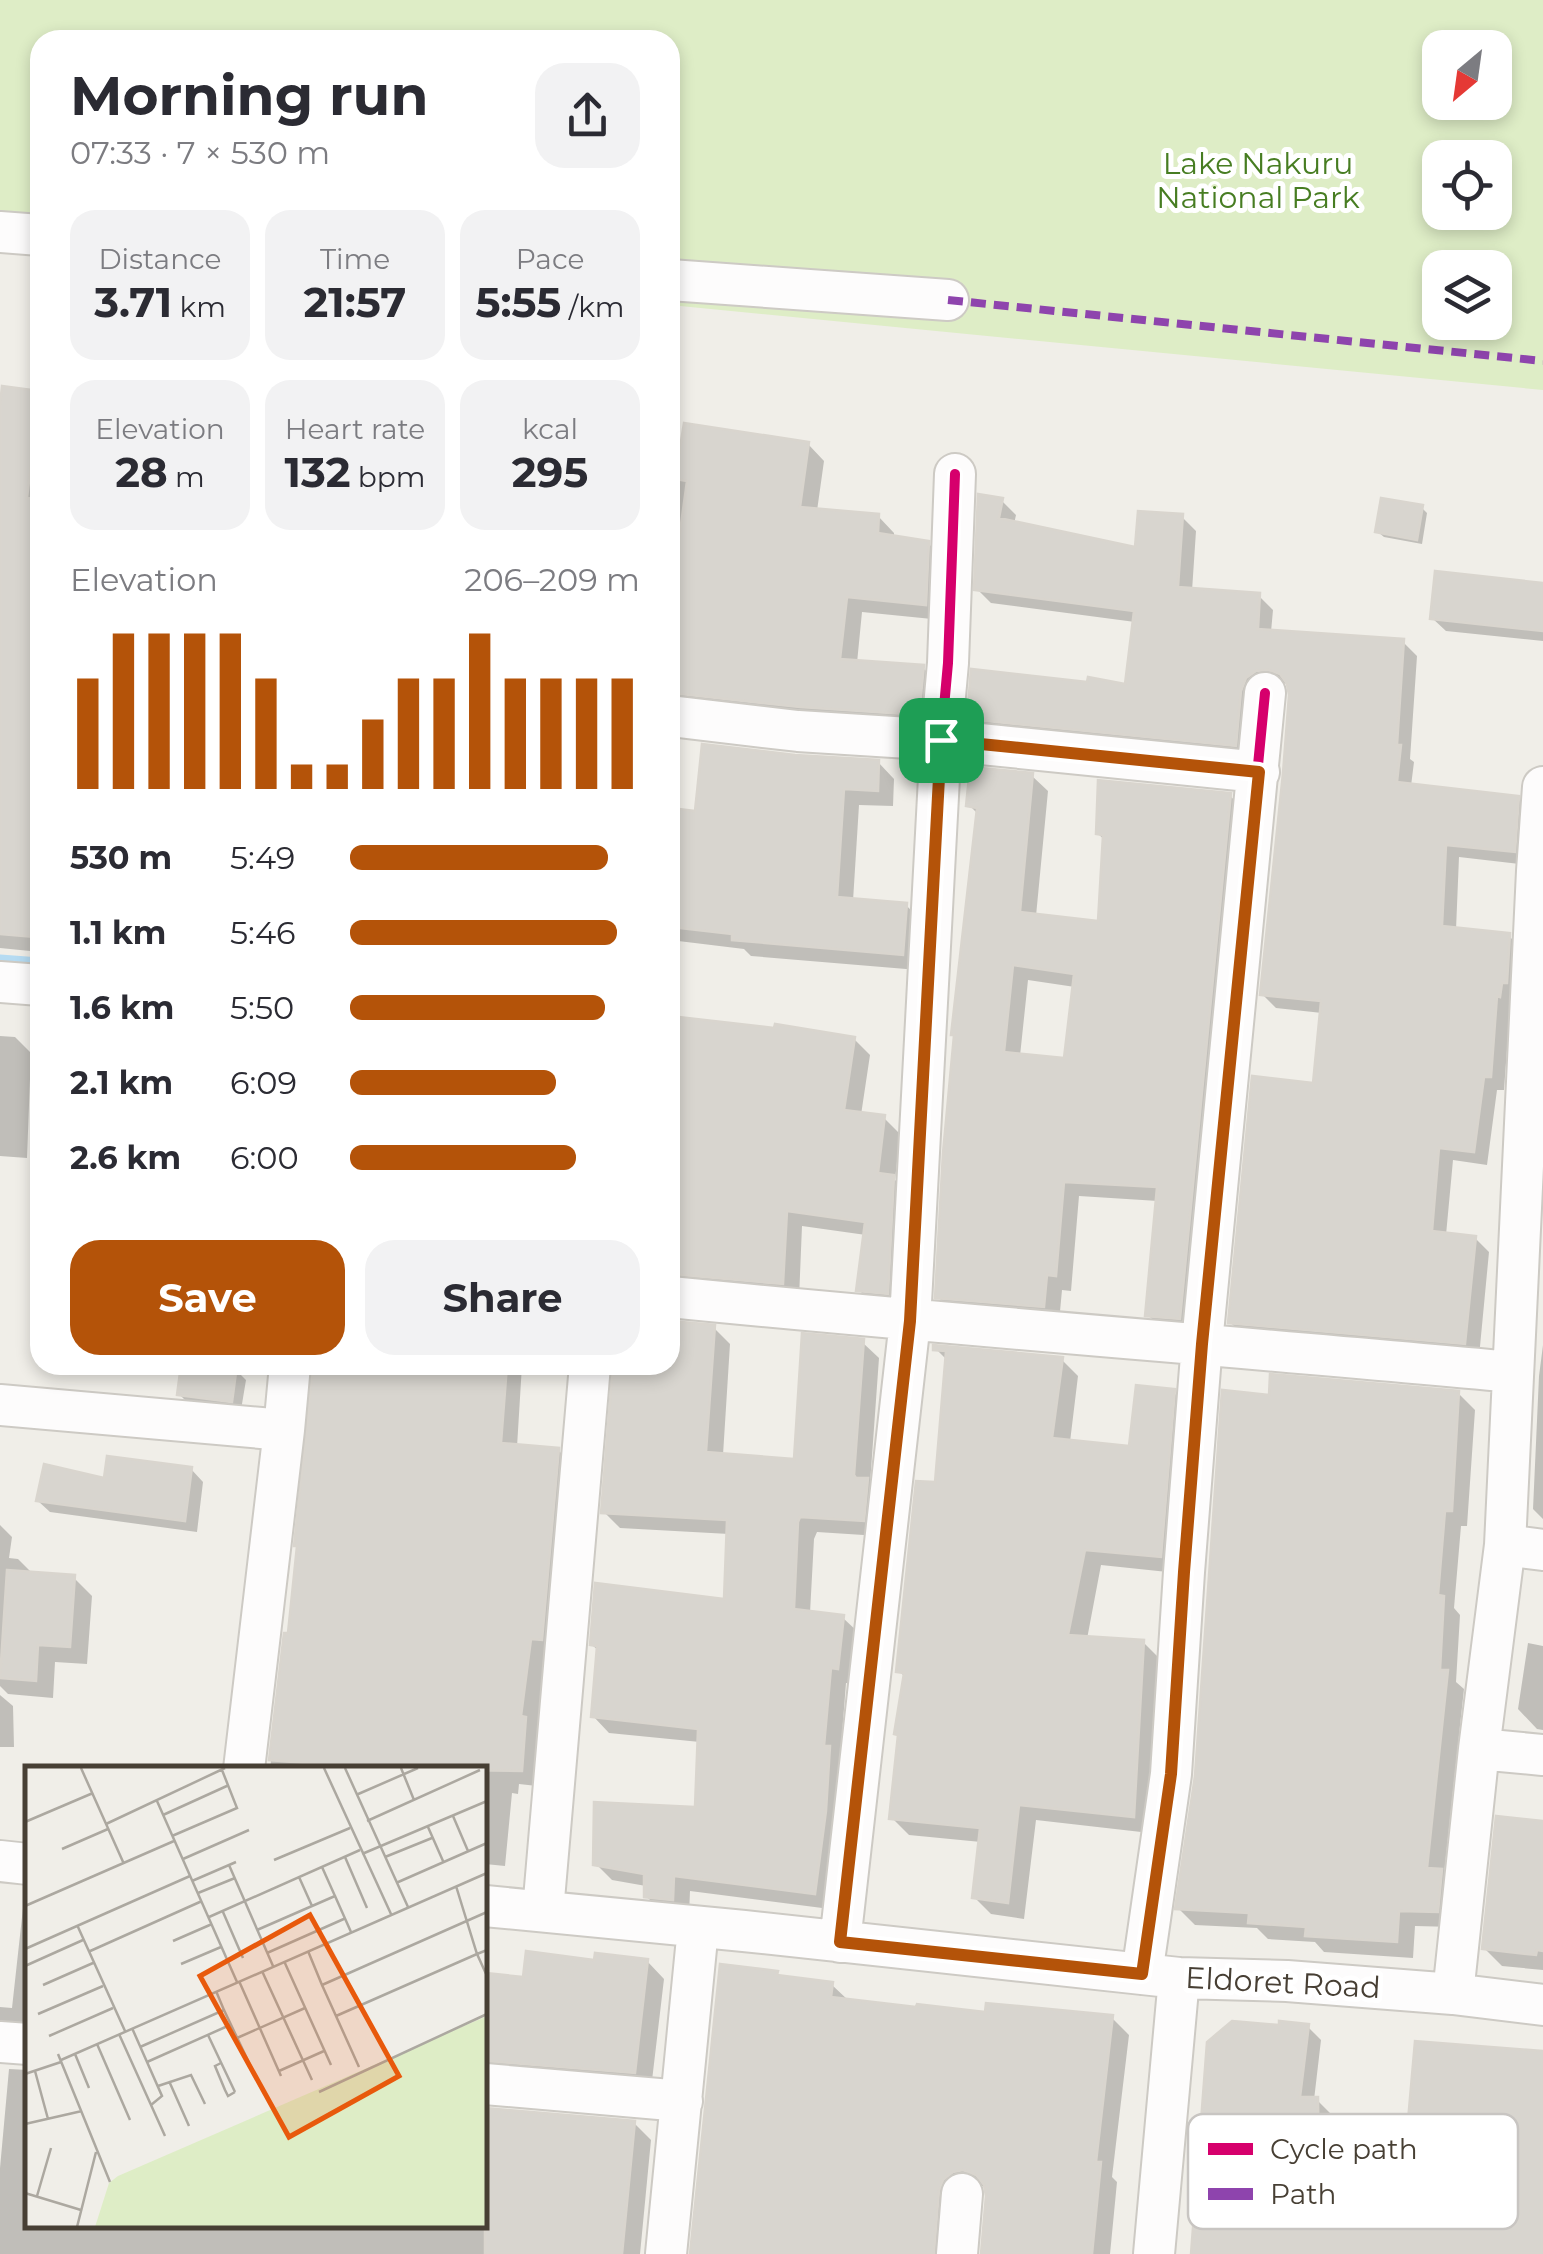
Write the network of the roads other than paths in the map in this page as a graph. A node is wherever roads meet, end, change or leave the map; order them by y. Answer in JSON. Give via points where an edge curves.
{"nodes":[{"id":1,"x":0,"y":232,"type":"edge"},
{"id":2,"x":30,"y":234,"type":"edge"},
{"id":3,"x":680,"y":281,"type":"edge"},
{"id":4,"x":948,"y":300,"type":"dead end"},
{"id":5,"x":955,"y":474,"type":"dead end"},
{"id":6,"x":1265,"y":693,"type":"dead end"},
{"id":7,"x":680,"y":717,"type":"edge"},
{"id":8,"x":941,"y":740,"type":"junction"},
{"id":9,"x":1259,"y":772,"type":"junction"},
{"id":10,"x":1543,"y":787,"type":"edge"},
{"id":11,"x":0,"y":982,"type":"edge"},
{"id":12,"x":30,"y":984,"type":"edge"},
{"id":13,"x":680,"y":1298,"type":"edge"},
{"id":14,"x":910,"y":1321,"type":"junction"},
{"id":15,"x":1202,"y":1344,"type":"junction"},
{"id":16,"x":1512,"y":1372,"type":"junction"},
{"id":17,"x":289,"y":1375,"type":"edge"},
{"id":18,"x":589,"y":1375,"type":"edge"},
{"id":19,"x":0,"y":1406,"type":"edge"},
{"id":20,"x":284,"y":1430,"type":"junction"},
{"id":21,"x":1524,"y":1547,"type":"edge"},
{"id":22,"x":1479,"y":1749,"type":"junction"},
{"id":23,"x":1543,"y":1755,"type":"edge"},
{"id":24,"x":244,"y":1766,"type":"edge"},
{"id":25,"x":0,"y":1862,"type":"edge"},
{"id":26,"x":25,"y":1864,"type":"edge"},
{"id":27,"x":488,"y":1906,"type":"edge"},
{"id":28,"x":543,"y":1911,"type":"junction"},
{"id":29,"x":698,"y":1928,"type":"junction"},
{"id":30,"x":840,"y":1942,"type":"junction"},
{"id":31,"x":1161,"y":1976,"type":"junction"},
{"id":32,"x":1454,"y":1994,"type":"junction"},
{"id":33,"x":1543,"y":2004,"type":"edge"},
{"id":34,"x":0,"y":2042,"type":"edge"},
{"id":35,"x":25,"y":2044,"type":"edge"},
{"id":36,"x":488,"y":2084,"type":"edge"},
{"id":37,"x":682,"y":2101,"type":"junction"},
{"id":38,"x":962,"y":2194,"type":"dead end"},
{"id":39,"x":666,"y":2254,"type":"edge"},
{"id":40,"x":957,"y":2254,"type":"edge"},
{"id":41,"x":1154,"y":2254,"type":"edge"}],
"edges":[{"from":1,"to":2,"type":"street"},
{"from":3,"to":4,"type":"street"},
{"from":5,"to":8,"type":"street"},
{"from":6,"to":9,"type":"street"},
{"from":7,"to":8,"type":"street"},
{"from":8,"to":9,"type":"street"},
{"from":8,"to":14,"type":"street"},
{"from":9,"to":15,"type":"street"},
{"from":10,"to":16,"type":"street"},
{"from":11,"to":12,"type":"street"},
{"from":13,"to":14,"type":"street"},
{"from":14,"to":15,"type":"street"},
{"from":14,"to":30,"type":"street"},
{"from":15,"to":16,"type":"street"},
{"from":15,"to":31,"type":"street"},
{"from":16,"to":21,"type":"street"},
{"from":17,"to":20,"type":"street"},
{"from":18,"to":28,"type":"street"},
{"from":19,"to":20,"type":"street"},
{"from":20,"to":24,"type":"street"},
{"from":21,"to":22,"type":"street"},
{"from":22,"to":23,"type":"street"},
{"from":22,"to":32,"type":"street"},
{"from":25,"to":26,"type":"street"},
{"from":27,"to":28,"type":"street","name":"Eldoret Road"},
{"from":28,"to":29,"type":"street","name":"Eldoret Road"},
{"from":29,"to":30,"type":"street","name":"Eldoret Road"},
{"from":29,"to":37,"type":"street"},
{"from":30,"to":31,"type":"street","name":"Eldoret Road"},
{"from":31,"to":32,"type":"street","name":"Eldoret Road"},
{"from":31,"to":41,"type":"street"},
{"from":32,"to":33,"type":"street","name":"Eldoret Road"},
{"from":34,"to":35,"type":"street"},
{"from":36,"to":37,"type":"street"},
{"from":37,"to":39,"type":"street"},
{"from":38,"to":40,"type":"street"}]}
